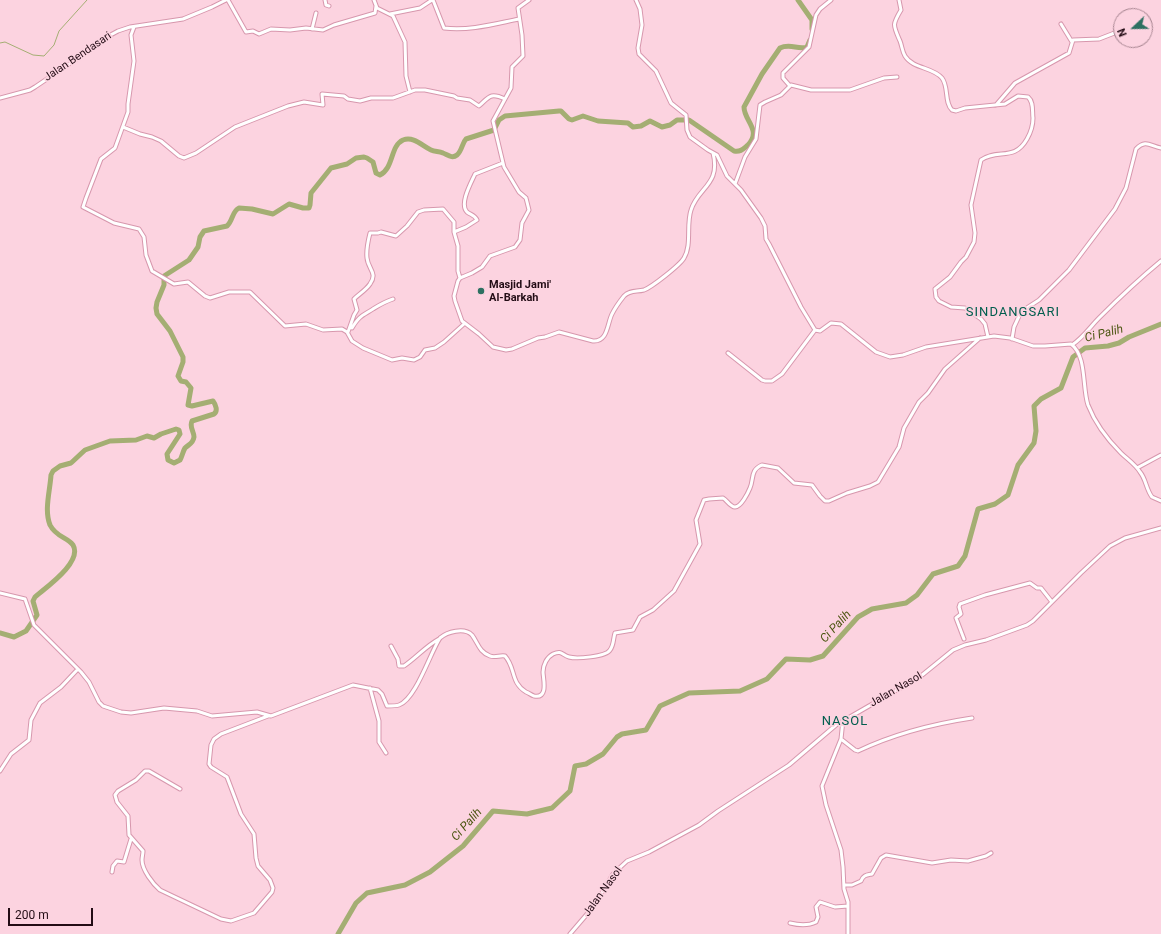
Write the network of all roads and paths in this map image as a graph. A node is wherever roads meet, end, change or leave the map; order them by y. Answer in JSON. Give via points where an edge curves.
{"nodes":[{"id":1,"x":227,"y":0,"type":"edge"},
{"id":2,"x":325,"y":0,"type":"edge"},
{"id":3,"x":374,"y":0,"type":"edge"},
{"id":4,"x":433,"y":0,"type":"edge"},
{"id":5,"x":530,"y":0,"type":"edge"},
{"id":6,"x":636,"y":0,"type":"edge"},
{"id":7,"x":831,"y":0,"type":"edge"},
{"id":8,"x":899,"y":0,"type":"edge"},
{"id":9,"x":329,"y":6,"type":"dead end"},
{"id":10,"x":376,"y":6,"type":"junction"},
{"id":11,"x":316,"y":13,"type":"dead end"},
{"id":12,"x":390,"y":14,"type":"junction"},
{"id":13,"x":519,"y":19,"type":"junction"},
{"id":14,"x":1061,"y":24,"type":"dead end"},
{"id":15,"x":134,"y":27,"type":"junction"},
{"id":16,"x":312,"y":29,"type":"junction"},
{"id":17,"x":1113,"y":34,"type":"edge"},
{"id":18,"x":1072,"y":42,"type":"junction"},
{"id":19,"x":897,"y":77,"type":"dead end"},
{"id":20,"x":790,"y":86,"type":"junction"},
{"id":21,"x":410,"y":92,"type":"junction"},
{"id":22,"x":0,"y":98,"type":"edge"},
{"id":23,"x":505,"y":99,"type":"junction"},
{"id":24,"x":995,"y":105,"type":"junction"},
{"id":25,"x":123,"y":127,"type":"junction"},
{"id":26,"x":1161,"y":148,"type":"edge"},
{"id":27,"x":713,"y":153,"type":"junction"},
{"id":28,"x":503,"y":163,"type":"junction"},
{"id":29,"x":735,"y":184,"type":"junction"},
{"id":30,"x":454,"y":232,"type":"junction"},
{"id":31,"x":1161,"y":261,"type":"edge"},
{"id":32,"x":460,"y":278,"type":"junction"},
{"id":33,"x":394,"y":300,"type":"dead end"},
{"id":34,"x":464,"y":324,"type":"junction"},
{"id":35,"x":814,"y":330,"type":"junction"},
{"id":36,"x":348,"y":332,"type":"junction"},
{"id":37,"x":988,"y":337,"type":"junction"},
{"id":38,"x":980,"y":338,"type":"junction"},
{"id":39,"x":1012,"y":339,"type":"junction"},
{"id":40,"x":1073,"y":346,"type":"junction"},
{"id":41,"x":728,"y":352,"type":"dead end"},
{"id":42,"x":1161,"y":455,"type":"edge"},
{"id":43,"x":1137,"y":468,"type":"junction"},
{"id":44,"x":1161,"y":501,"type":"edge"},
{"id":45,"x":1161,"y":528,"type":"edge"},
{"id":46,"x":0,"y":593,"type":"edge"},
{"id":47,"x":1052,"y":602,"type":"junction"},
{"id":48,"x":439,"y":639,"type":"junction"},
{"id":49,"x":964,"y":639,"type":"dead end"},
{"id":50,"x":391,"y":646,"type":"dead end"},
{"id":51,"x":78,"y":669,"type":"junction"},
{"id":52,"x":370,"y":688,"type":"junction"},
{"id":53,"x":268,"y":716,"type":"junction"},
{"id":54,"x":972,"y":718,"type":"dead end"},
{"id":55,"x":843,"y":720,"type":"junction"},
{"id":56,"x":841,"y":739,"type":"junction"},
{"id":57,"x":386,"y":753,"type":"dead end"},
{"id":58,"x":0,"y":770,"type":"edge"},
{"id":59,"x":180,"y":789,"type":"dead end"},
{"id":60,"x":131,"y":839,"type":"junction"},
{"id":61,"x":991,"y":853,"type":"dead end"},
{"id":62,"x":112,"y":872,"type":"dead end"},
{"id":63,"x":844,"y":885,"type":"junction"},
{"id":64,"x":848,"y":906,"type":"junction"},
{"id":65,"x":790,"y":923,"type":"dead end"},
{"id":66,"x":570,"y":934,"type":"edge"},
{"id":67,"x":848,"y":934,"type":"edge"}],
"edges":[{"from":1,"to":15,"type":"street","name":"Jalan Bendasari","via":[[183,19]]},
{"from":1,"to":16,"type":"street","via":[[247,32],[259,34],[271,29]]},
{"from":2,"to":9,"type":"street"},
{"from":3,"to":10,"type":"street"},
{"from":4,"to":12,"type":"street","via":[[420,8]]},
{"from":4,"to":13,"type":"street","via":[[444,28],[474,28]]},
{"from":5,"to":13,"type":"street","via":[[518,7]]},
{"from":6,"to":27,"type":"street","via":[[642,25],[639,54],[656,71],[671,103],[687,118],[690,137]]},
{"from":7,"to":20,"type":"street","via":[[818,11],[809,47],[783,73],[783,78]]},
{"from":8,"to":24,"type":"street","via":[[901,10],[894,24],[904,54],[913,64],[941,77],[946,85],[950,109],[956,111]]},
{"from":10,"to":12,"type":"street"},
{"from":10,"to":16,"type":"street","via":[[375,14],[323,30]]},
{"from":11,"to":16,"type":"street"},
{"from":12,"to":21,"type":"street","via":[[405,42],[406,76]]},
{"from":13,"to":23,"type":"street","via":[[523,54],[512,66],[512,86]]},
{"from":14,"to":18,"type":"street"},
{"from":15,"to":22,"type":"street","name":"Jalan Bendasari","via":[[105,38],[30,90]]},
{"from":15,"to":25,"type":"street","via":[[131,35],[134,59],[128,112]]},
{"from":17,"to":18,"type":"street","via":[[1099,39]]},
{"from":18,"to":24,"type":"street","via":[[1069,53],[1015,83]]},
{"from":19,"to":20,"type":"street","via":[[884,78],[848,90],[811,90]]},
{"from":20,"to":29,"type":"street","via":[[782,94],[760,105],[756,139],[745,157]]},
{"from":21,"to":23,"type":"street","via":[[421,90],[454,96],[470,100],[478,106],[491,96],[497,95]]},
{"from":21,"to":25,"type":"street","via":[[394,97],[360,101],[344,96],[322,94],[323,105],[304,102],[288,106],[235,127],[187,157],[179,156],[152,137]]},
{"from":23,"to":28,"type":"street","via":[[493,120]]},
{"from":24,"to":37,"type":"street","via":[[1008,103],[1018,96],[1028,97],[1032,104],[1032,131],[1018,150],[981,160],[971,205],[974,242],[966,258],[935,290],[939,301],[964,308],[980,319]]},
{"from":25,"to":36,"type":"street","via":[[114,149],[102,159],[83,207],[114,223],[139,229],[144,237],[150,269],[175,284],[188,282],[210,298],[229,292],[250,292],[284,326],[306,324],[322,330],[340,329]]},
{"from":26,"to":39,"type":"street","via":[[1146,143],[1138,147],[1126,188],[1115,209],[1069,270],[1039,300],[1022,311],[1016,320]]},
{"from":27,"to":29,"type":"street","via":[[718,156],[727,176]]},
{"from":27,"to":34,"type":"street","via":[[715,163],[712,179],[691,209],[685,257],[658,282],[645,290],[630,291],[626,294],[612,314],[603,338],[599,341],[559,332],[507,350],[493,347]]},
{"from":28,"to":30,"type":"street","via":[[475,174],[464,205],[477,220]]},
{"from":28,"to":32,"type":"street","via":[[519,192],[526,198],[529,208],[522,223],[520,240],[513,248],[490,256],[482,267]]},
{"from":29,"to":35,"type":"street","via":[[761,218],[771,250]]},
{"from":30,"to":32,"type":"street","via":[[458,246]]},
{"from":30,"to":36,"type":"street","via":[[453,220],[440,208],[418,212],[396,236],[381,232],[370,234],[367,261],[373,271],[372,280],[354,300],[357,310]]},
{"from":31,"to":40,"type":"street","via":[[1092,324]]},
{"from":32,"to":34,"type":"street","via":[[457,282],[455,301]]},
{"from":33,"to":36,"type":"street","via":[[366,312]]},
{"from":34,"to":36,"type":"street","via":[[439,345],[425,350],[413,360],[393,360],[361,347],[352,341]]},
{"from":35,"to":38,"type":"street","via":[[820,331],[832,324],[841,324],[876,352],[890,357],[926,347]]},
{"from":35,"to":41,"type":"street","via":[[782,374],[772,381],[765,382]]},
{"from":37,"to":38,"type":"street"},
{"from":37,"to":39,"type":"street"},
{"from":38,"to":48,"type":"street","via":[[945,370],[919,402],[904,428],[899,447],[881,478],[874,484],[825,501],[812,485],[794,483],[778,468],[762,465],[753,474],[750,489],[738,506],[732,506],[723,498],[704,500],[696,520],[700,544],[673,592],[640,617],[633,630],[615,633],[611,650],[603,655],[570,657],[558,652],[550,656],[543,671],[544,688],[540,695],[532,695],[520,688],[506,657],[491,657],[486,654],[480,650],[468,632],[456,631]]},
{"from":39,"to":40,"type":"street","via":[[1033,346]]},
{"from":40,"to":43,"type":"street","via":[[1082,361],[1086,397],[1093,416],[1108,440]]},
{"from":42,"to":43,"type":"street"},
{"from":43,"to":44,"type":"street","via":[[1145,479],[1150,494]]},
{"from":45,"to":47,"type":"street","name":"Jalan Nasol","via":[[1125,538],[1110,546]]},
{"from":46,"to":51,"type":"street","via":[[25,599],[33,623]]},
{"from":47,"to":49,"type":"street","via":[[1041,588],[1030,583],[960,604],[961,614],[956,618]]},
{"from":47,"to":55,"type":"street","name":"Jalan Nasol","via":[[1027,625],[953,650],[922,676]]},
{"from":48,"to":50,"type":"street","via":[[404,666],[399,666]]},
{"from":48,"to":52,"type":"street","via":[[414,691],[401,704],[387,706],[380,692]]},
{"from":51,"to":53,"type":"street","via":[[101,704],[124,713],[164,708],[197,711],[212,716],[257,712]]},
{"from":51,"to":58,"type":"street","via":[[62,687],[40,703],[30,722],[29,740],[11,754]]},
{"from":52,"to":53,"type":"street","via":[[348,686]]},
{"from":52,"to":57,"type":"street","via":[[378,719],[379,742]]},
{"from":53,"to":60,"type":"street","via":[[219,735],[212,743],[209,762],[227,777],[241,814],[254,834],[258,866],[273,885],[272,892],[256,912],[225,920],[160,890],[144,866],[143,851]]},
{"from":54,"to":56,"type":"street","via":[[901,733],[858,751]]},
{"from":55,"to":56,"type":"street"},
{"from":55,"to":66,"type":"street","name":"Jalan Nasol","via":[[830,728],[789,765],[699,826],[620,866],[607,882],[594,906]]},
{"from":56,"to":63,"type":"street","via":[[822,786],[840,848]]},
{"from":59,"to":60,"type":"street","via":[[148,770],[118,791],[115,797],[127,814],[128,833]]},
{"from":60,"to":62,"type":"street","via":[[124,862],[117,861]]},
{"from":61,"to":63,"type":"street","via":[[968,861],[933,863],[886,854],[872,874],[862,877],[861,881]]},
{"from":63,"to":64,"type":"street"},
{"from":64,"to":65,"type":"street","via":[[835,907],[819,902],[816,907],[816,922]]},
{"from":64,"to":67,"type":"street"}]}
